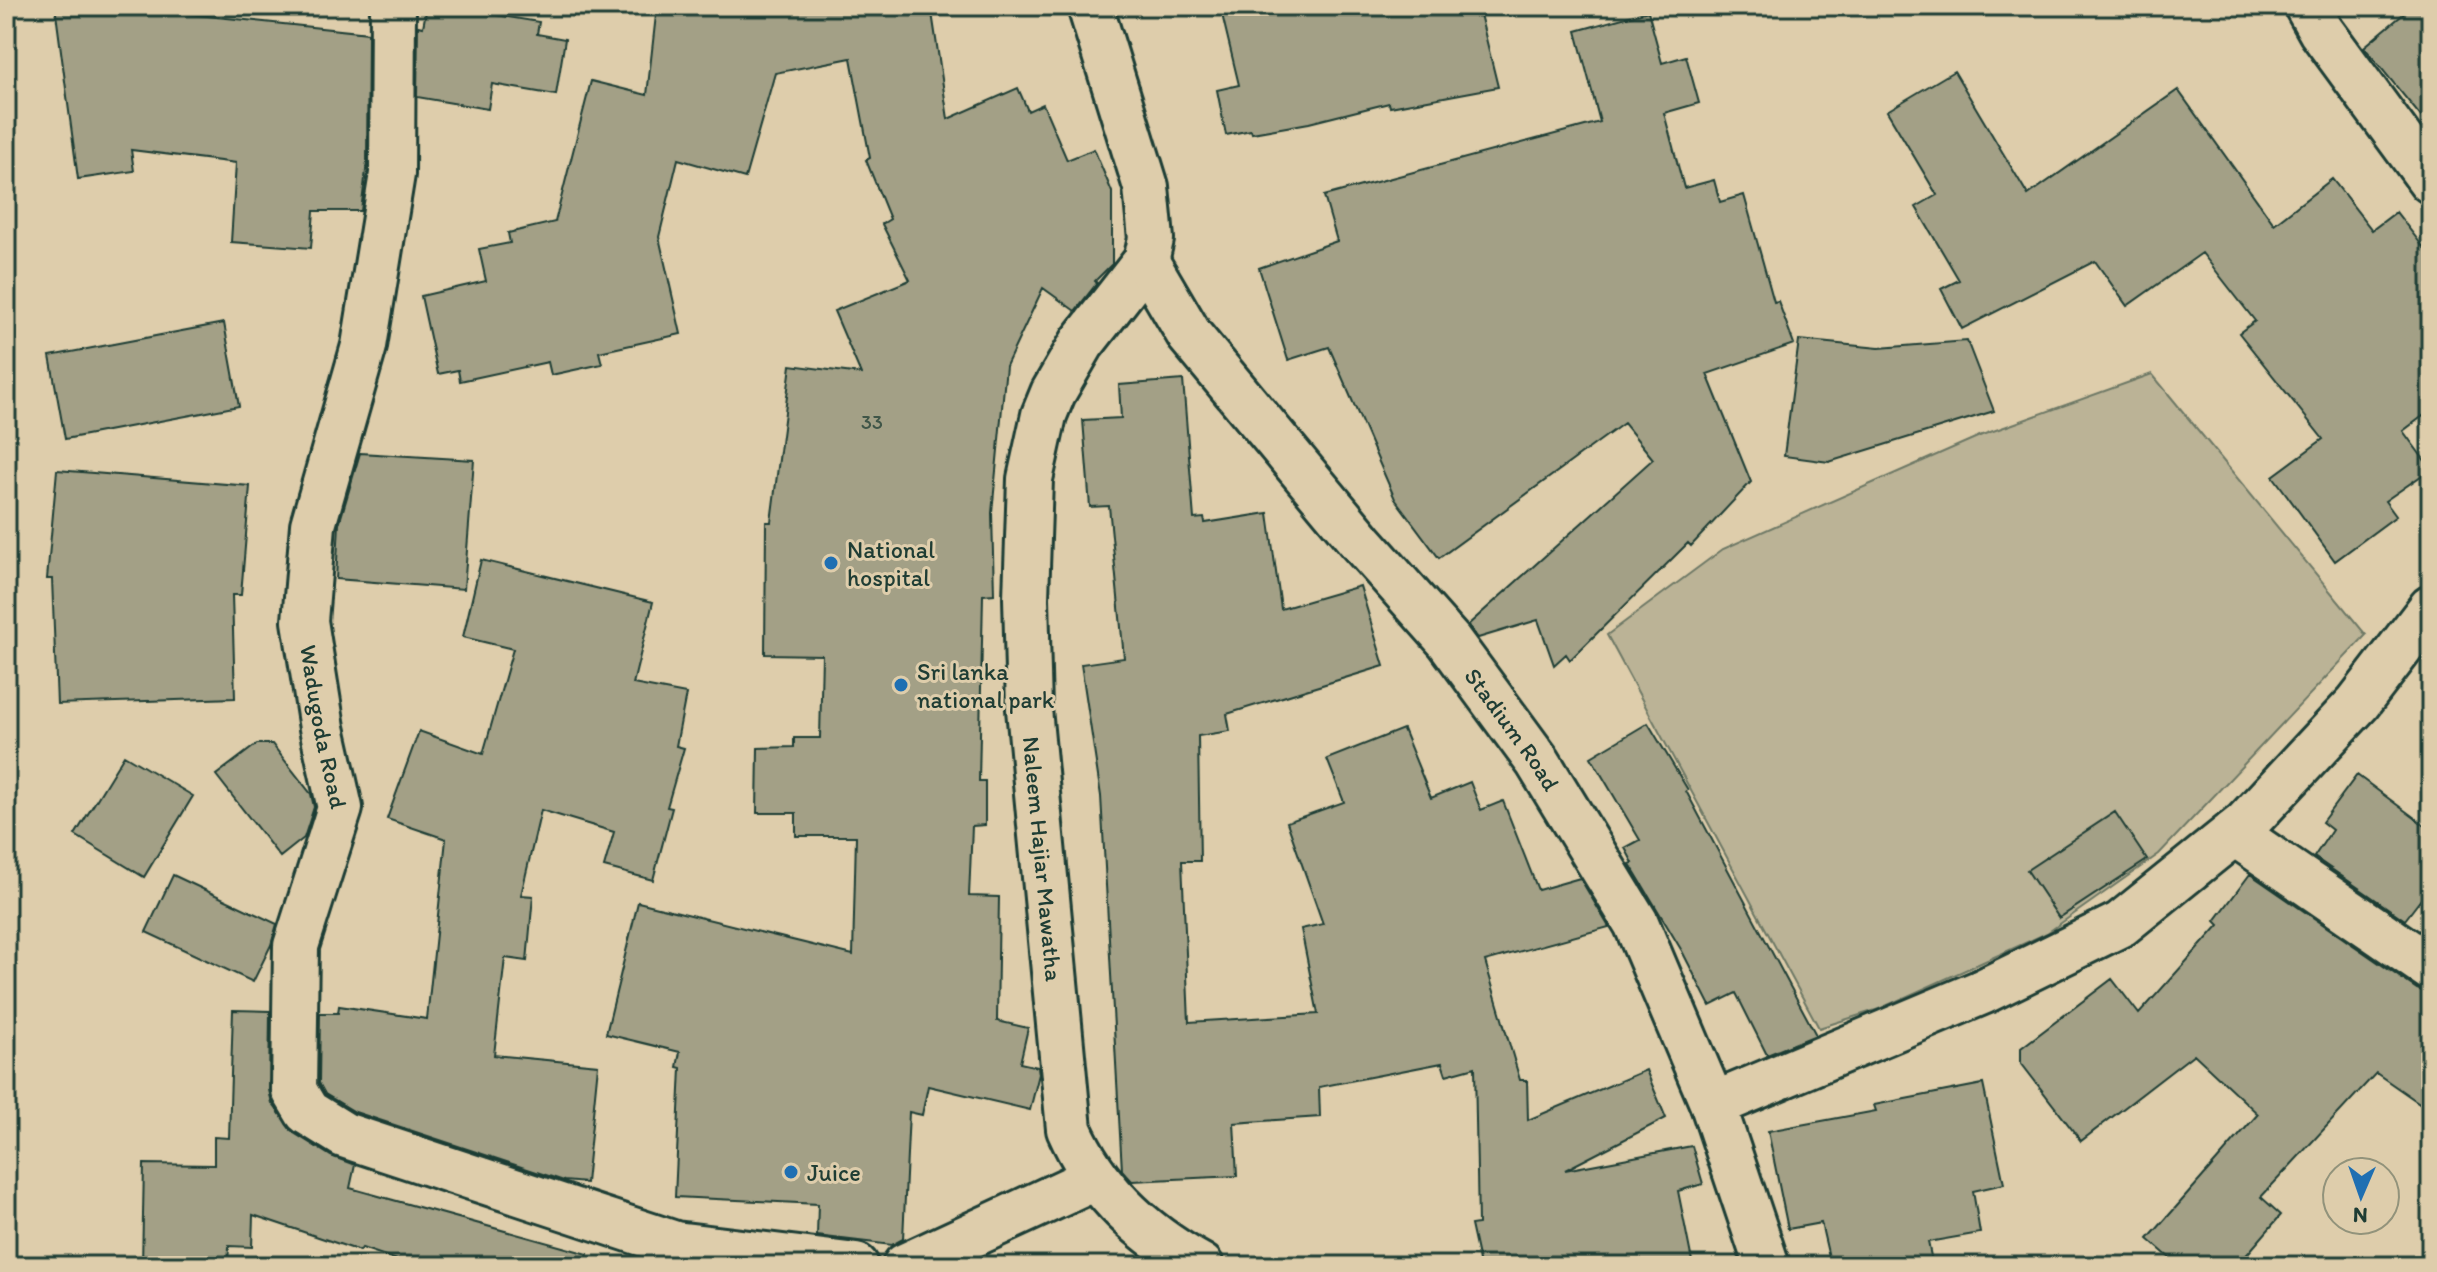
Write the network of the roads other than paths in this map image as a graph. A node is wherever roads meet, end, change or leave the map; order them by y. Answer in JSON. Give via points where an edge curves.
{"nodes":[{"id":1,"x":393,"y":6,"type":"edge"},
{"id":2,"x":1090,"y":6,"type":"edge"},
{"id":3,"x":2307,"y":6,"type":"edge"},
{"id":4,"x":2431,"y":181,"type":"edge"},
{"id":5,"x":1146,"y":261,"type":"junction"},
{"id":6,"x":2431,"y":608,"type":"edge"},
{"id":7,"x":2234,"y":833,"type":"junction"},
{"id":8,"x":2431,"y":968,"type":"edge"},
{"id":9,"x":1713,"y":1105,"type":"junction"},
{"id":10,"x":1095,"y":1178,"type":"junction"},
{"id":11,"x":856,"y":1266,"type":"edge"},
{"id":12,"x":905,"y":1266,"type":"edge"},
{"id":13,"x":1201,"y":1266,"type":"edge"},
{"id":14,"x":1767,"y":1266,"type":"edge"}],
"edges":[{"from":1,"to":11,"type":"street","name":"Wadugoda Road","via":[[392,174],[364,346],[313,525],[305,621],[340,808],[296,946],[294,1090],[307,1112],[344,1135],[675,1244]]},
{"from":2,"to":5,"type":"street","via":[[1146,187],[1151,239]]},
{"from":3,"to":4,"type":"street"},
{"from":5,"to":9,"type":"street","name":"Stadium Road","via":[[1190,336],[1449,641],[1538,762],[1636,923]]},
{"from":5,"to":10,"type":"street","name":"Naleem Hajiar Mawatha","via":[[1082,343],[1053,393],[1030,479],[1029,709],[1040,837],[1069,1129]]},
{"from":6,"to":7,"type":"street","via":[[2358,703]]},
{"from":7,"to":8,"type":"street"},
{"from":7,"to":9,"type":"street","via":[[2121,924],[1982,992]]},
{"from":9,"to":14,"type":"street","name":"Stadium Road"},
{"from":10,"to":12,"type":"street"},
{"from":10,"to":13,"type":"street","name":"Naleem Hajiar Mawatha","via":[[1149,1233]]}]}
